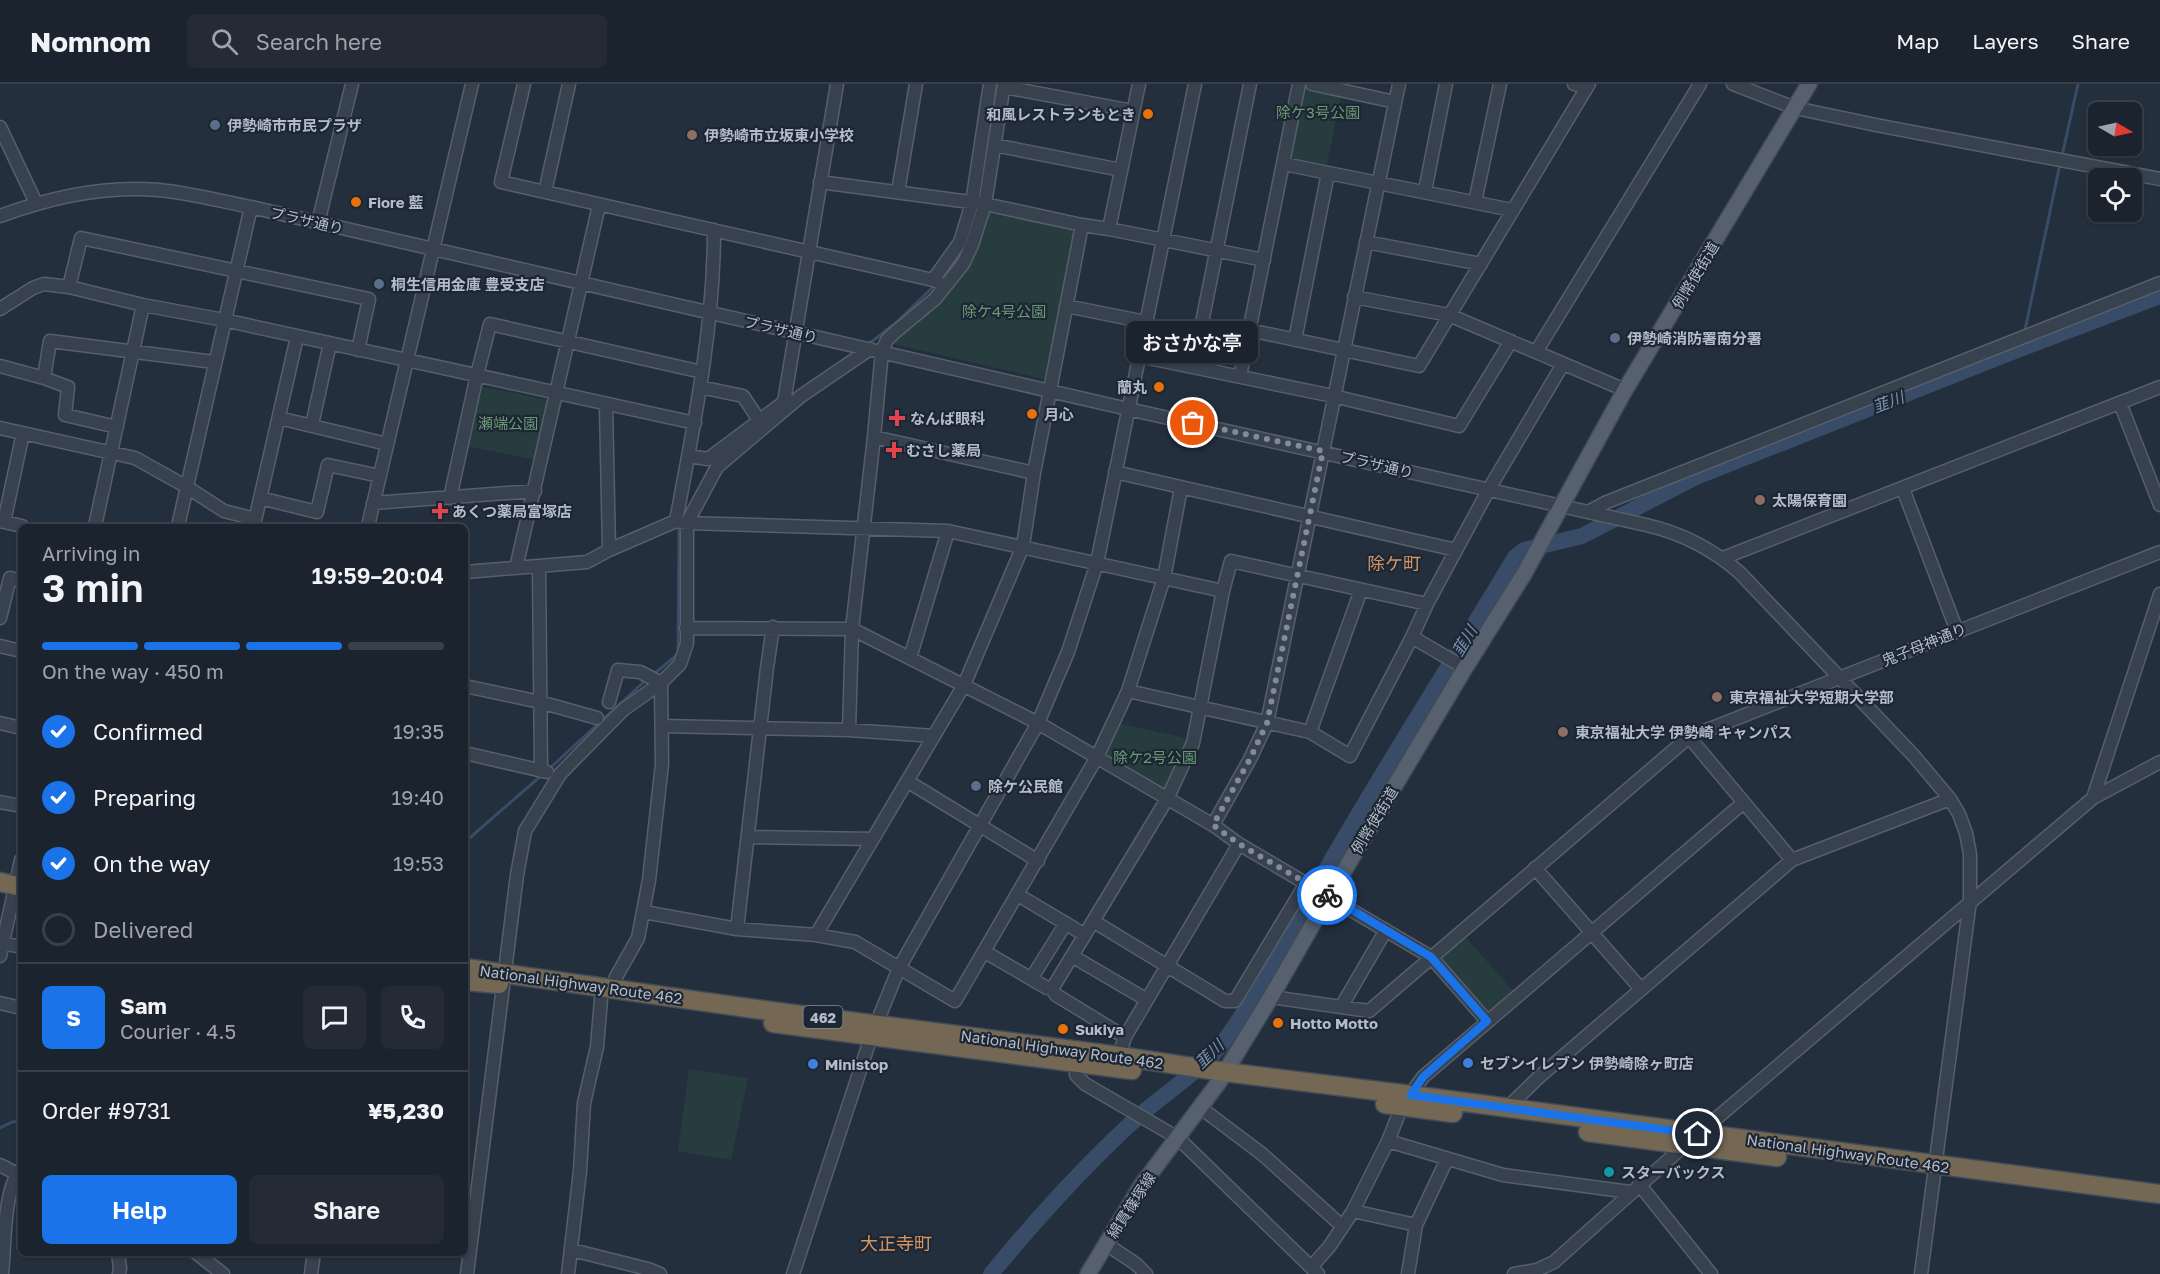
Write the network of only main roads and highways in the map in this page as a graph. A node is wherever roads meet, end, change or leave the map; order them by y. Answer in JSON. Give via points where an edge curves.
{"nodes":[{"id":1,"x":1809,"y":84,"type":"edge"},
{"id":2,"x":468,"y":981,"type":"edge"},
{"id":3,"x":874,"y":1030,"type":"junction"},
{"id":4,"x":1187,"y":1072,"type":"junction"},
{"id":5,"x":1222,"y":1077,"type":"junction"},
{"id":6,"x":1407,"y":1101,"type":"junction"},
{"id":7,"x":1178,"y":1138,"type":"joint"},
{"id":8,"x":1691,"y":1139,"type":"junction"},
{"id":9,"x":1934,"y":1171,"type":"junction"},
{"id":10,"x":2160,"y":1194,"type":"edge"},
{"id":11,"x":2160,"y":1206,"type":"edge"},
{"id":12,"x":1088,"y":1274,"type":"edge"}],
"edges":[{"from":1,"to":5,"type":"main road","name":"例幣使街道","via":[[1625,390],[1531,562]]},
{"from":2,"to":3,"type":"highway","name":"National Highway Route 462","number":"462","via":[[503,980]]},
{"from":3,"to":4,"type":"highway","name":"National Highway Route 462","number":"462","via":[[1076,1063]]},
{"from":3,"to":4,"type":"highway","name":"National Highway Route 462","number":"462","via":[[1119,1056]]},
{"from":4,"to":5,"type":"highway","name":"National Highway Route 462","number":"462"},
{"from":5,"to":6,"type":"highway","name":"National Highway Route 462","number":"462"},
{"from":5,"to":7,"type":"main road","name":"例幣使街道"},
{"from":6,"to":8,"type":"highway","name":"National Highway Route 462","number":"462"},
{"from":6,"to":8,"type":"highway","name":"National Highway Route 462","number":"462","via":[[1507,1108]]},
{"from":7,"to":12,"type":"main road","name":"綿貫篠塚線","via":[[1141,1186]]},
{"from":8,"to":9,"type":"highway","name":"National Highway Route 462","number":"462"},
{"from":9,"to":10,"type":"highway","name":"National Highway Route 462","number":"462"},
{"from":9,"to":11,"type":"highway","name":"National Highway Route 462","number":"462"}]}
